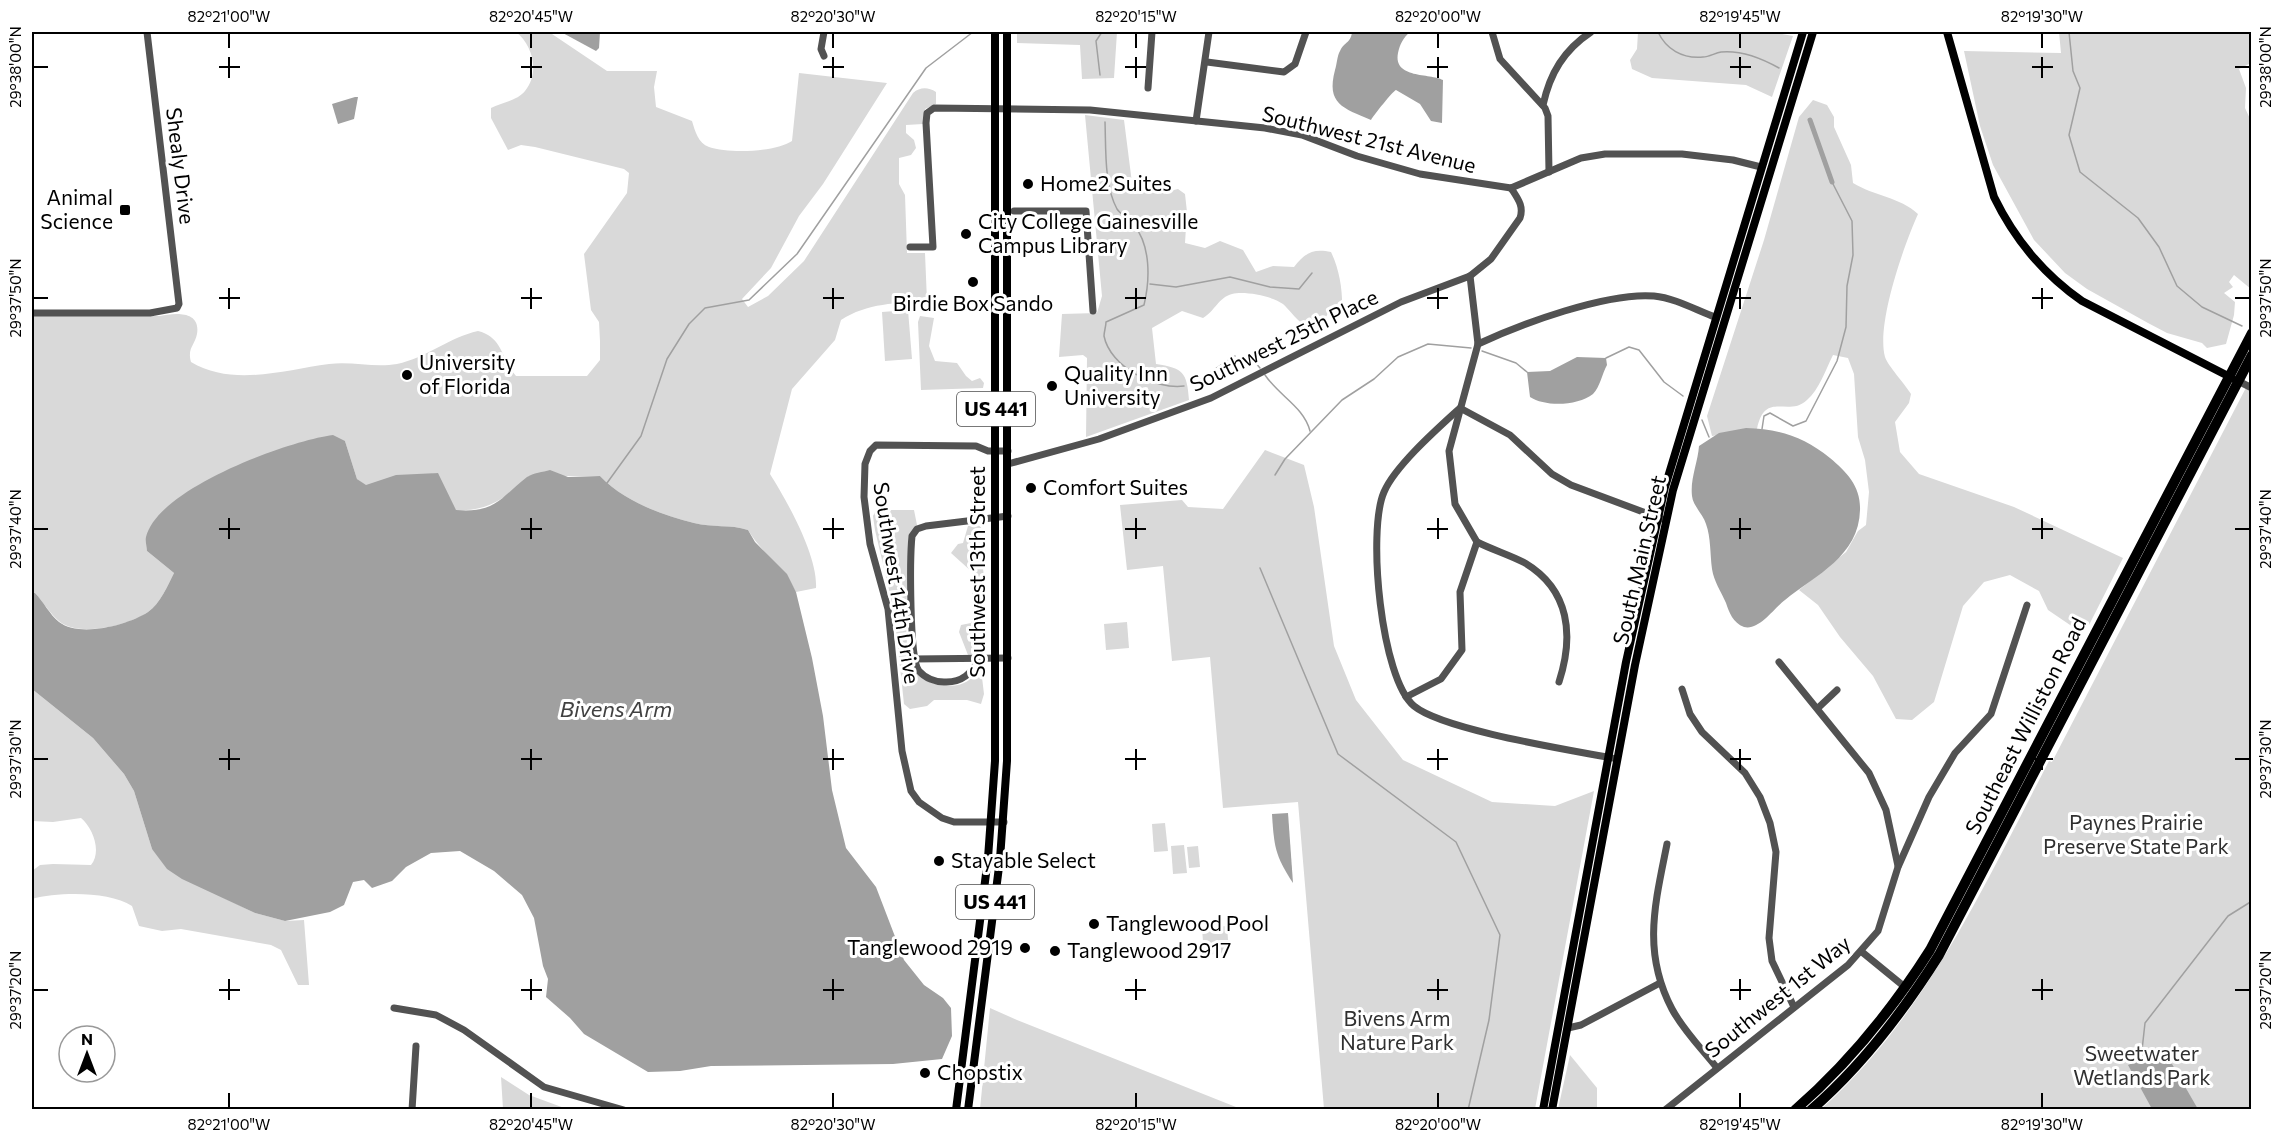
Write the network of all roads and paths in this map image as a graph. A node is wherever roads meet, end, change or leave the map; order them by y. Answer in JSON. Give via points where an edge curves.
{"nodes":[{"id":1,"x":147,"y":32,"type":"edge"},
{"id":2,"x":824,"y":32,"type":"edge"},
{"id":3,"x":995,"y":32,"type":"edge"},
{"id":4,"x":1007,"y":32,"type":"edge"},
{"id":5,"x":1152,"y":32,"type":"edge"},
{"id":6,"x":1209,"y":32,"type":"edge"},
{"id":7,"x":1306,"y":32,"type":"edge"},
{"id":8,"x":1492,"y":32,"type":"edge"},
{"id":9,"x":1591,"y":32,"type":"edge"},
{"id":10,"x":1947,"y":32,"type":"edge"},
{"id":11,"x":1805,"y":33,"type":"edge"},
{"id":12,"x":824,"y":56,"type":"dead end"},
{"id":13,"x":1207,"y":63,"type":"junction"},
{"id":14,"x":1148,"y":88,"type":"dead end"},
{"id":15,"x":1543,"y":105,"type":"junction"},
{"id":16,"x":1007,"y":108,"type":"junction"},
{"id":17,"x":995,"y":109,"type":"junction"},
{"id":18,"x":1196,"y":121,"type":"junction"},
{"id":19,"x":1766,"y":169,"type":"junction"},
{"id":20,"x":1549,"y":172,"type":"junction"},
{"id":21,"x":1511,"y":188,"type":"junction"},
{"id":22,"x":995,"y":211,"type":"junction"},
{"id":23,"x":1011,"y":211,"type":"junction"},
{"id":24,"x":995,"y":224,"type":"junction"},
{"id":25,"x":910,"y":247,"type":"dead end"},
{"id":26,"x":1007,"y":271,"type":"junction"},
{"id":27,"x":1470,"y":276,"type":"junction"},
{"id":28,"x":1093,"y":310,"type":"dead end"},
{"id":29,"x":32,"y":313,"type":"edge"},
{"id":30,"x":1715,"y":317,"type":"junction"},
{"id":31,"x":1724,"y":320,"type":"junction"},
{"id":32,"x":996,"y":332,"type":"junction"},
{"id":33,"x":1008,"y":332,"type":"junction"},
{"id":34,"x":2252,"y":333,"type":"edge"},
{"id":35,"x":1478,"y":345,"type":"junction"},
{"id":36,"x":2252,"y":355,"type":"edge"},
{"id":37,"x":2233,"y":379,"type":"junction"},
{"id":38,"x":2252,"y":388,"type":"edge"},
{"id":39,"x":1460,"y":408,"type":"junction"},
{"id":40,"x":996,"y":451,"type":"junction"},
{"id":41,"x":1008,"y":451,"type":"junction"},
{"id":42,"x":1008,"y":464,"type":"junction"},
{"id":43,"x":1008,"y":516,"type":"junction"},
{"id":44,"x":1657,"y":517,"type":"junction"},
{"id":45,"x":996,"y":518,"type":"junction"},
{"id":46,"x":1667,"y":521,"type":"junction"},
{"id":47,"x":1478,"y":542,"type":"junction"},
{"id":48,"x":2027,"y":605,"type":"dead end"},
{"id":49,"x":980,"y":658,"type":"junction"},
{"id":50,"x":996,"y":658,"type":"junction"},
{"id":51,"x":1008,"y":658,"type":"junction"},
{"id":52,"x":913,"y":659,"type":"junction"},
{"id":53,"x":1779,"y":662,"type":"dead end"},
{"id":54,"x":1559,"y":682,"type":"dead end"},
{"id":55,"x":1682,"y":688,"type":"dead end"},
{"id":56,"x":1837,"y":690,"type":"dead end"},
{"id":57,"x":1406,"y":697,"type":"junction"},
{"id":58,"x":1818,"y":708,"type":"junction"},
{"id":59,"x":1608,"y":757,"type":"junction"},
{"id":60,"x":1617,"y":759,"type":"junction"},
{"id":61,"x":992,"y":822,"type":"junction"},
{"id":62,"x":1004,"y":822,"type":"junction"},
{"id":63,"x":1667,"y":844,"type":"dead end"},
{"id":64,"x":1898,"y":867,"type":"junction"},
{"id":65,"x":1862,"y":952,"type":"junction"},
{"id":66,"x":972,"y":982,"type":"junction"},
{"id":67,"x":985,"y":983,"type":"junction"},
{"id":68,"x":1660,"y":983,"type":"junction"},
{"id":69,"x":1910,"y":991,"type":"junction"},
{"id":70,"x":1794,"y":1006,"type":"junction"},
{"id":71,"x":394,"y":1008,"type":"dead end"},
{"id":72,"x":1563,"y":1027,"type":"junction"},
{"id":73,"x":416,"y":1047,"type":"dead end"},
{"id":74,"x":1716,"y":1068,"type":"junction"},
{"id":75,"x":412,"y":1110,"type":"edge"},
{"id":76,"x":624,"y":1110,"type":"edge"},
{"id":77,"x":956,"y":1110,"type":"edge"},
{"id":78,"x":968,"y":1110,"type":"edge"},
{"id":79,"x":1542,"y":1110,"type":"edge"},
{"id":80,"x":1552,"y":1110,"type":"edge"},
{"id":81,"x":1665,"y":1110,"type":"edge"},
{"id":82,"x":1795,"y":1110,"type":"edge"},
{"id":83,"x":1810,"y":1110,"type":"edge"}],
"edges":[{"from":1,"to":29,"type":"street","name":"Shealy Drive","via":[[179,304],[168,312]]},
{"from":2,"to":12,"type":"street"},
{"from":3,"to":17,"type":"main road","name":"Southwest 13th Street","number":"US 441"},
{"from":4,"to":16,"type":"main road","name":"Southwest 13th Street","number":"US 441"},
{"from":5,"to":14,"type":"street"},
{"from":6,"to":13,"type":"street"},
{"from":7,"to":13,"type":"street","via":[[1295,64],[1284,72]]},
{"from":8,"to":15,"type":"street","via":[[1500,59]]},
{"from":9,"to":15,"type":"street","via":[[1558,63]]},
{"from":10,"to":37,"type":"main road","via":[[1994,198],[2005,220],[2039,265],[2082,301]]},
{"from":11,"to":19,"type":"main road","name":"South Main Street"},
{"from":13,"to":18,"type":"street"},
{"from":15,"to":20,"type":"street","via":[[1548,116]]},
{"from":16,"to":17,"type":"street","name":"Southwest 21st Avenue"},
{"from":16,"to":18,"type":"street","name":"Southwest 21st Avenue","via":[[1090,110]]},
{"from":16,"to":23,"type":"main road","name":"Southwest 13th Street","number":"US 441"},
{"from":17,"to":22,"type":"main road","name":"Southwest 13th Street","number":"US 441"},
{"from":17,"to":25,"type":"street","name":"Southwest 21st Avenue","via":[[934,108],[927,113],[933,247]]},
{"from":18,"to":21,"type":"street","name":"Southwest 21st Avenue","via":[[1302,135],[1420,174]]},
{"from":19,"to":20,"type":"street","via":[[1733,160],[1682,154],[1616,153],[1581,158]]},
{"from":19,"to":30,"type":"main road","name":"South Main Street"},
{"from":19,"to":31,"type":"main road","name":"South Main Street"},
{"from":20,"to":21,"type":"street"},
{"from":21,"to":27,"type":"street","name":"Southwest 25th Place","via":[[1520,202],[1520,218],[1491,259]]},
{"from":22,"to":23,"type":"main road"},
{"from":22,"to":24,"type":"main road","name":"Southwest 13th Street","number":"US 441"},
{"from":23,"to":26,"type":"main road","name":"Southwest 13th Street","number":"US 441"},
{"from":23,"to":28,"type":"street","via":[[1086,211]]},
{"from":24,"to":26,"type":"main road"},
{"from":24,"to":32,"type":"main road","name":"Southwest 13th Street","number":"US 441"},
{"from":26,"to":33,"type":"main road","name":"Southwest 13th Street","number":"US 441"},
{"from":27,"to":35,"type":"street"},
{"from":27,"to":42,"type":"street","name":"Southwest 25th Place","via":[[1401,302],[1211,398],[1099,439]]},
{"from":30,"to":31,"type":"main road"},
{"from":30,"to":35,"type":"street","via":[[1655,296],[1636,297],[1524,324]]},
{"from":30,"to":44,"type":"main road","name":"South Main Street"},
{"from":31,"to":46,"type":"main road","name":"South Main Street","via":[[1683,451]]},
{"from":32,"to":33,"type":"main road"},
{"from":32,"to":40,"type":"main road","name":"Southwest 13th Street","number":"US 441"},
{"from":33,"to":41,"type":"main road","name":"Southwest 13th Street","number":"US 441"},
{"from":34,"to":37,"type":"highway","name":"Southeast Williston Road"},
{"from":35,"to":39,"type":"street"},
{"from":36,"to":37,"type":"highway","name":"Southeast Williston Road"},
{"from":37,"to":38,"type":"street"},
{"from":37,"to":69,"type":"highway","name":"Southeast Williston Road","via":[[1956,925]]},
{"from":39,"to":44,"type":"street","via":[[1510,435],[1552,474],[1571,485]]},
{"from":39,"to":47,"type":"street","via":[[1449,451],[1450,471],[1455,504]]},
{"from":39,"to":57,"type":"street","via":[[1390,480],[1378,512],[1376,540],[1384,625],[1392,669]]},
{"from":40,"to":41,"type":"street"},
{"from":40,"to":45,"type":"main road","name":"Southwest 13th Street","number":"US 441"},
{"from":40,"to":61,"type":"street","name":"Southwest 14th Drive","via":[[976,446],[876,445],[868,454],[863,482],[870,544],[888,609],[902,751],[911,791],[919,802],[942,818],[954,822]]},
{"from":41,"to":42,"type":"main road","name":"Southwest 13th Street","number":"US 441"},
{"from":42,"to":43,"type":"main road","name":"Southwest 13th Street","number":"US 441"},
{"from":43,"to":45,"type":"street"},
{"from":43,"to":51,"type":"main road","name":"Southwest 13th Street","number":"US 441"},
{"from":44,"to":46,"type":"street"},
{"from":44,"to":59,"type":"main road","name":"South Main Street"},
{"from":45,"to":50,"type":"main road","name":"Southwest 13th Street","number":"US 441"},
{"from":45,"to":52,"type":"street","via":[[933,525],[914,532]]},
{"from":46,"to":60,"type":"main road","name":"South Main Street"},
{"from":47,"to":54,"type":"street","via":[[1523,562],[1543,576],[1559,596],[1569,637]]},
{"from":47,"to":57,"type":"street","via":[[1460,592],[1462,650],[1441,680]]},
{"from":48,"to":64,"type":"street","name":"Southwest 1st Way","via":[[1991,714],[1955,753],[1929,797]]},
{"from":49,"to":50,"type":"street"},
{"from":49,"to":52,"type":"street"},
{"from":49,"to":52,"type":"street","via":[[964,678],[952,682],[930,679],[918,670]]},
{"from":50,"to":51,"type":"street"},
{"from":50,"to":61,"type":"main road","name":"Southwest 13th Street","number":"US 441"},
{"from":51,"to":62,"type":"main road","name":"Southwest 13th Street","number":"US 441"},
{"from":53,"to":58,"type":"street"},
{"from":55,"to":70,"type":"street","via":[[1690,714],[1702,732],[1745,773],[1770,823],[1776,852],[1769,938],[1772,961]]},
{"from":56,"to":58,"type":"street"},
{"from":57,"to":59,"type":"street","via":[[1415,707],[1441,719]]},
{"from":58,"to":64,"type":"street","via":[[1853,751],[1880,795]]},
{"from":59,"to":60,"type":"street"},
{"from":59,"to":72,"type":"main road","name":"South Main Street"},
{"from":60,"to":72,"type":"main road","name":"South Main Street"},
{"from":61,"to":62,"type":"street","name":"Southwest 14th Drive"},
{"from":61,"to":66,"type":"main road","name":"Southwest 13th Street","number":"US 441"},
{"from":62,"to":67,"type":"main road","name":"Southwest 13th Street","number":"US 441"},
{"from":63,"to":68,"type":"street","via":[[1652,936]]},
{"from":64,"to":65,"type":"street","name":"Southwest 1st Way","via":[[1883,920]]},
{"from":65,"to":69,"type":"street"},
{"from":65,"to":70,"type":"street","name":"Southwest 1st Way"},
{"from":66,"to":67,"type":"street"},
{"from":66,"to":77,"type":"main road","name":"Southwest 13th Street","number":"US 441"},
{"from":67,"to":78,"type":"main road","name":"Southwest 13th Street","number":"US 441"},
{"from":68,"to":72,"type":"street","via":[[1581,1025]]},
{"from":68,"to":74,"type":"street","via":[[1673,1011]]},
{"from":69,"to":82,"type":"highway","name":"Southeast Williston Road"},
{"from":69,"to":83,"type":"highway","name":"Southeast Williston Road","via":[[1864,1057]]},
{"from":70,"to":74,"type":"street","name":"Southwest 1st Way"},
{"from":71,"to":76,"type":"street","via":[[436,1015],[464,1030],[544,1087]]},
{"from":72,"to":79,"type":"main road","name":"South Main Street"},
{"from":72,"to":80,"type":"main road","name":"South Main Street"},
{"from":73,"to":75,"type":"street"},
{"from":74,"to":81,"type":"street","name":"Southwest 1st Way"}]}
